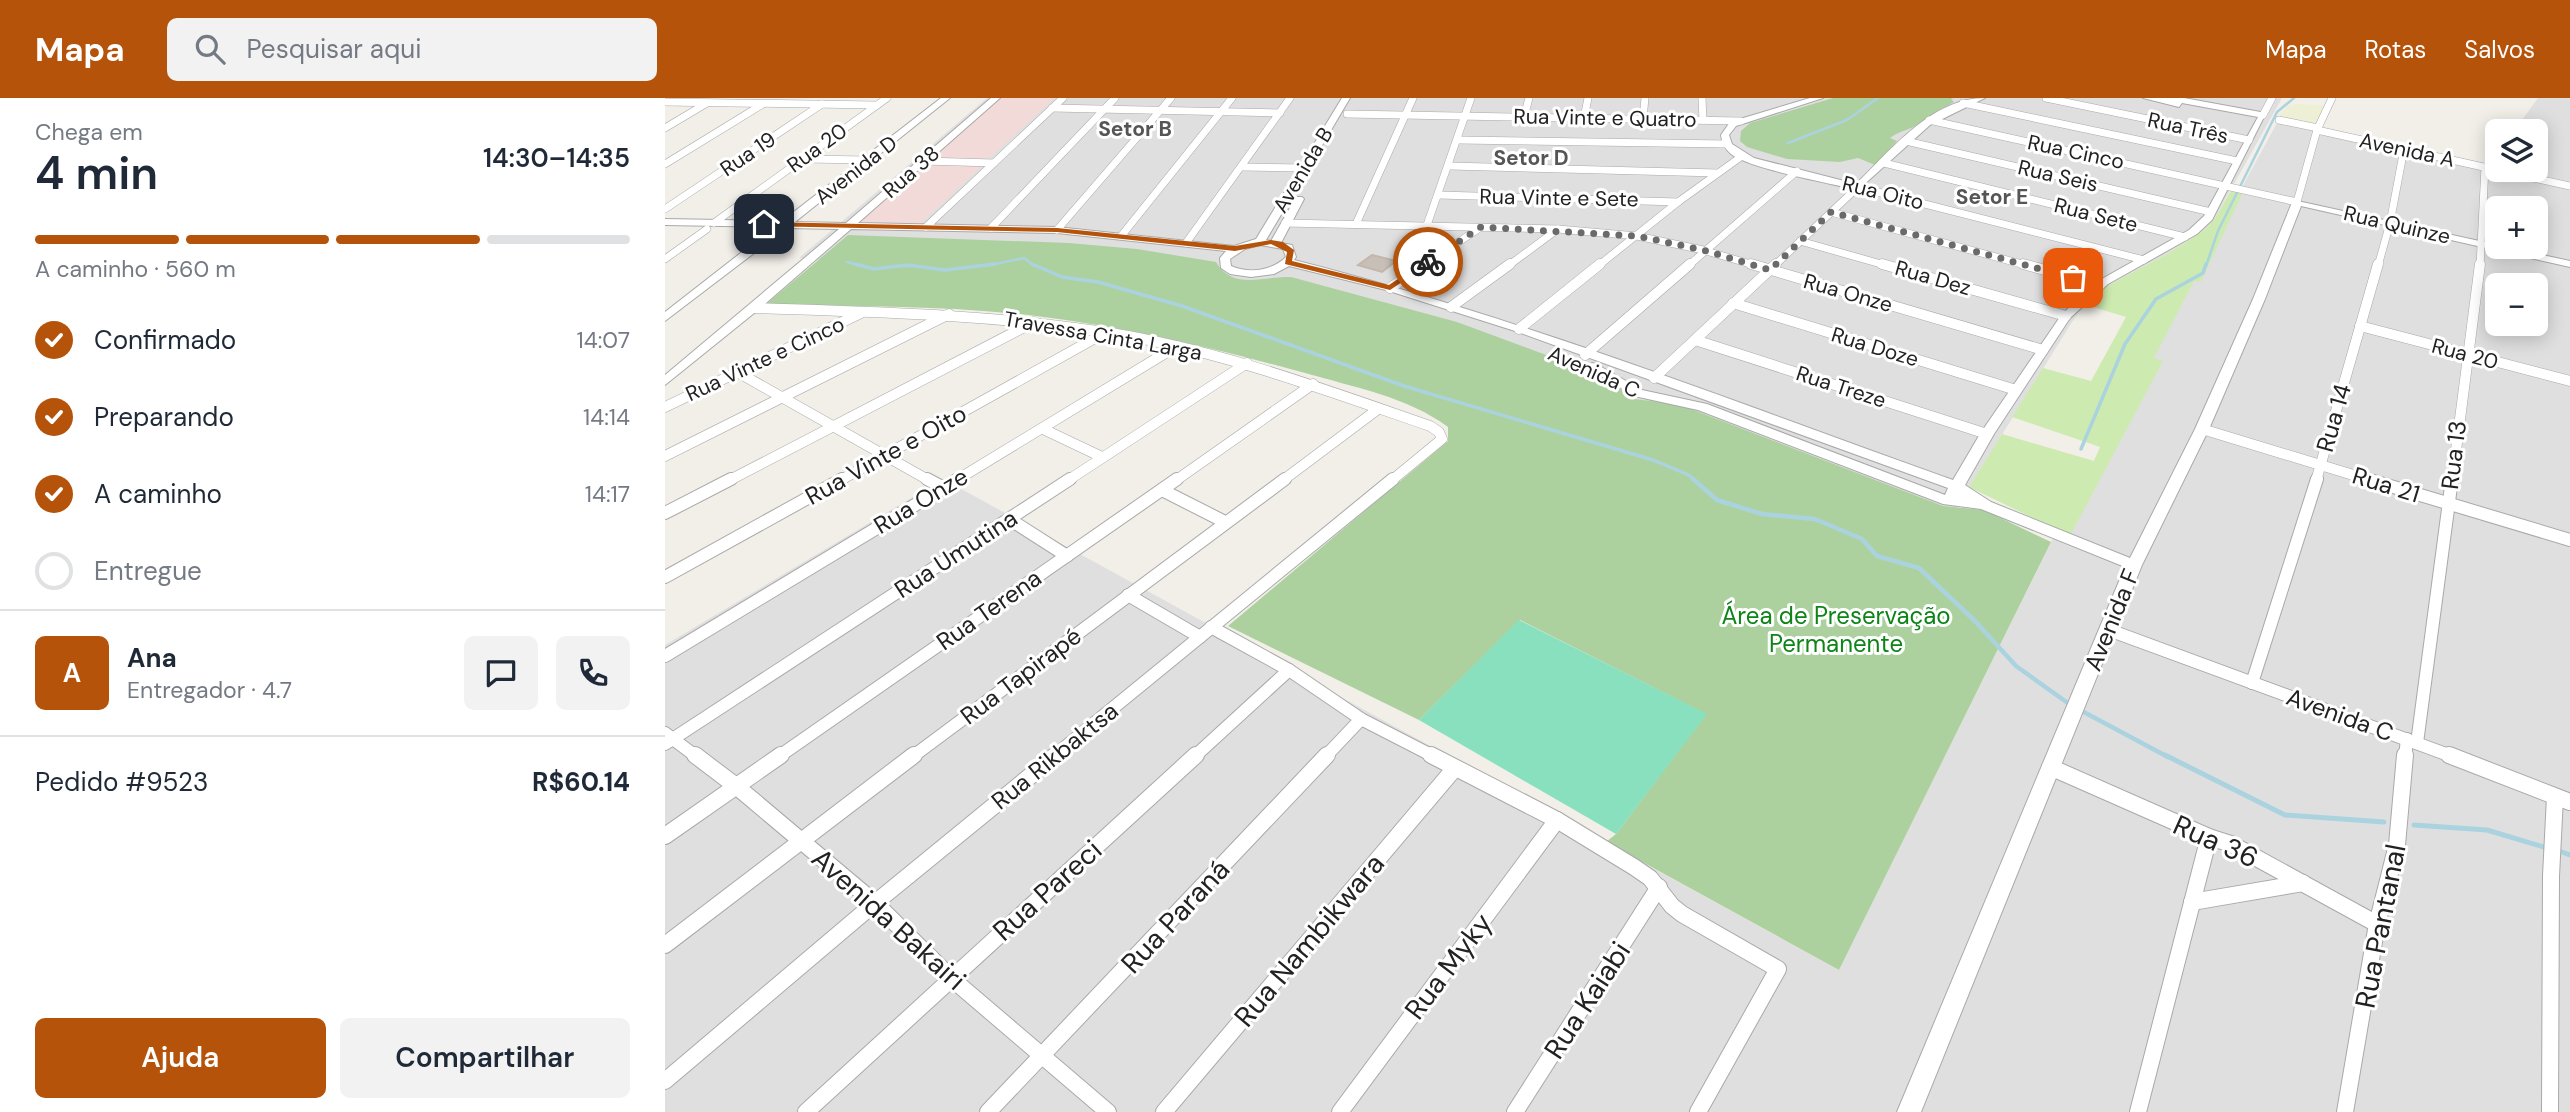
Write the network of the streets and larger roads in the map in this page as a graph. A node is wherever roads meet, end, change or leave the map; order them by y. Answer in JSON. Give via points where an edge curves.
{"nodes":[{"id":1,"x":772,"y":98,"type":"edge"},
{"id":2,"x":831,"y":98,"type":"edge"},
{"id":3,"x":887,"y":98,"type":"edge"},
{"id":4,"x":946,"y":98,"type":"edge"},
{"id":5,"x":996,"y":98,"type":"edge"},
{"id":6,"x":1063,"y":98,"type":"edge"},
{"id":7,"x":1115,"y":98,"type":"edge"},
{"id":8,"x":1171,"y":98,"type":"edge"},
{"id":9,"x":1232,"y":98,"type":"edge"},
{"id":10,"x":1290,"y":98,"type":"edge"},
{"id":11,"x":1346,"y":98,"type":"edge"},
{"id":12,"x":1356,"y":98,"type":"edge"},
{"id":13,"x":1413,"y":98,"type":"edge"},
{"id":14,"x":1471,"y":98,"type":"edge"},
{"id":15,"x":1529,"y":98,"type":"edge"},
{"id":16,"x":1587,"y":98,"type":"edge"},
{"id":17,"x":1645,"y":98,"type":"edge"},
{"id":18,"x":1702,"y":98,"type":"edge"},
{"id":19,"x":1819,"y":98,"type":"edge"},
{"id":20,"x":1981,"y":98,"type":"edge"},
{"id":21,"x":2046,"y":98,"type":"edge"},
{"id":22,"x":2147,"y":98,"type":"edge"},
{"id":23,"x":2170,"y":98,"type":"edge"},
{"id":24,"x":2271,"y":98,"type":"edge"},
{"id":25,"x":2332,"y":98,"type":"edge"},
{"id":26,"x":712,"y":100,"type":"edge"},
{"id":27,"x":665,"y":102,"type":"edge"},
{"id":28,"x":764,"y":103,"type":"junction"},
{"id":29,"x":823,"y":103,"type":"junction"},
{"id":30,"x":1963,"y":103,"type":"junction"},
{"id":31,"x":877,"y":104,"type":"junction"},
{"id":32,"x":1052,"y":108,"type":"junction"},
{"id":33,"x":1103,"y":110,"type":"junction"},
{"id":34,"x":1160,"y":111,"type":"junction"},
{"id":35,"x":1220,"y":112,"type":"junction"},
{"id":36,"x":1280,"y":113,"type":"junction"},
{"id":37,"x":1347,"y":114,"type":"junction"},
{"id":38,"x":1404,"y":114,"type":"junction"},
{"id":39,"x":1464,"y":116,"type":"junction"},
{"id":40,"x":1524,"y":117,"type":"junction"},
{"id":41,"x":1584,"y":118,"type":"junction"},
{"id":42,"x":2261,"y":118,"type":"junction"},
{"id":43,"x":1643,"y":119,"type":"junction"},
{"id":44,"x":1703,"y":120,"type":"junction"},
{"id":45,"x":1929,"y":120,"type":"junction"},
{"id":46,"x":2279,"y":120,"type":"dead end"},
{"id":47,"x":1741,"y":121,"type":"junction"},
{"id":48,"x":665,"y":128,"type":"edge"},
{"id":49,"x":2318,"y":129,"type":"junction"},
{"id":50,"x":1459,"y":140,"type":"junction"},
{"id":51,"x":2249,"y":140,"type":"junction"},
{"id":52,"x":1906,"y":141,"type":"junction"},
{"id":53,"x":1727,"y":144,"type":"junction"},
{"id":54,"x":2404,"y":149,"type":"junction"},
{"id":55,"x":1742,"y":156,"type":"junction"},
{"id":56,"x":803,"y":159,"type":"junction"},
{"id":57,"x":869,"y":160,"type":"junction"},
{"id":58,"x":923,"y":161,"type":"junction"},
{"id":59,"x":2237,"y":161,"type":"junction"},
{"id":60,"x":994,"y":163,"type":"junction"},
{"id":61,"x":665,"y":164,"type":"edge"},
{"id":62,"x":1882,"y":165,"type":"junction"},
{"id":63,"x":1450,"y":166,"type":"junction"},
{"id":64,"x":1243,"y":167,"type":"junction"},
{"id":65,"x":2485,"y":167,"type":"joint"},
{"id":66,"x":1304,"y":168,"type":"junction"},
{"id":67,"x":1797,"y":171,"type":"junction"},
{"id":68,"x":1717,"y":173,"type":"junction"},
{"id":69,"x":1818,"y":176,"type":"junction"},
{"id":70,"x":2548,"y":181,"type":"edge"},
{"id":71,"x":2229,"y":186,"type":"junction"},
{"id":72,"x":2570,"y":186,"type":"edge"},
{"id":73,"x":1858,"y":187,"type":"junction"},
{"id":74,"x":1439,"y":195,"type":"junction"},
{"id":75,"x":1678,"y":202,"type":"junction"},
{"id":76,"x":2297,"y":202,"type":"junction"},
{"id":77,"x":665,"y":209,"type":"edge"},
{"id":78,"x":1831,"y":212,"type":"junction"},
{"id":79,"x":2211,"y":212,"type":"junction"},
{"id":80,"x":665,"y":222,"type":"edge"},
{"id":81,"x":1285,"y":223,"type":"junction"},
{"id":82,"x":2390,"y":223,"type":"junction"},
{"id":83,"x":1356,"y":224,"type":"junction"},
{"id":84,"x":1427,"y":225,"type":"junction"},
{"id":85,"x":711,"y":226,"type":"junction"},
{"id":86,"x":783,"y":227,"type":"junction"},
{"id":87,"x":926,"y":227,"type":"junction"},
{"id":88,"x":1481,"y":227,"type":"junction"},
{"id":89,"x":665,"y":228,"type":"edge"},
{"id":90,"x":845,"y":228,"type":"junction"},
{"id":91,"x":991,"y":228,"type":"junction"},
{"id":92,"x":1558,"y":229,"type":"junction"},
{"id":93,"x":1057,"y":230,"type":"junction"},
{"id":94,"x":1122,"y":235,"type":"junction"},
{"id":95,"x":1637,"y":236,"type":"junction"},
{"id":96,"x":2185,"y":237,"type":"junction"},
{"id":97,"x":1800,"y":241,"type":"junction"},
{"id":98,"x":1260,"y":242,"type":"junction"},
{"id":99,"x":1186,"y":243,"type":"junction"},
{"id":100,"x":1275,"y":243,"type":"junction"},
{"id":101,"x":2483,"y":244,"type":"junction"},
{"id":102,"x":1235,"y":249,"type":"junction"},
{"id":103,"x":1703,"y":250,"type":"junction"},
{"id":104,"x":1225,"y":258,"type":"junction"},
{"id":105,"x":665,"y":259,"type":"edge"},
{"id":106,"x":2144,"y":260,"type":"junction"},
{"id":107,"x":2570,"y":264,"type":"edge"},
{"id":108,"x":1282,"y":266,"type":"junction"},
{"id":109,"x":1770,"y":270,"type":"junction"},
{"id":110,"x":2100,"y":285,"type":"junction"},
{"id":111,"x":1390,"y":288,"type":"junction"},
{"id":112,"x":1733,"y":303,"type":"junction"},
{"id":113,"x":1451,"y":307,"type":"junction"},
{"id":114,"x":754,"y":308,"type":"junction"},
{"id":115,"x":865,"y":312,"type":"junction"},
{"id":116,"x":949,"y":314,"type":"junction"},
{"id":117,"x":2066,"y":316,"type":"junction"},
{"id":118,"x":665,"y":318,"type":"edge"},
{"id":119,"x":1035,"y":321,"type":"junction"},
{"id":120,"x":2360,"y":326,"type":"junction"},
{"id":121,"x":1519,"y":329,"type":"junction"},
{"id":122,"x":1106,"y":332,"type":"junction"},
{"id":123,"x":1695,"y":340,"type":"junction"},
{"id":124,"x":1177,"y":346,"type":"junction"},
{"id":125,"x":2043,"y":350,"type":"junction"},
{"id":126,"x":1585,"y":355,"type":"junction"},
{"id":127,"x":2467,"y":355,"type":"junction"},
{"id":128,"x":1247,"y":363,"type":"junction"},
{"id":129,"x":739,"y":373,"type":"junction"},
{"id":130,"x":1641,"y":373,"type":"junction"},
{"id":131,"x":1660,"y":380,"type":"junction"},
{"id":132,"x":665,"y":381,"type":"edge"},
{"id":133,"x":2570,"y":382,"type":"edge"},
{"id":134,"x":1313,"y":384,"type":"junction"},
{"id":135,"x":1625,"y":386,"type":"junction"},
{"id":136,"x":2016,"y":390,"type":"junction"},
{"id":137,"x":785,"y":397,"type":"junction"},
{"id":138,"x":1659,"y":397,"type":"junction"},
{"id":139,"x":665,"y":405,"type":"edge"},
{"id":140,"x":1378,"y":409,"type":"junction"},
{"id":141,"x":834,"y":426,"type":"junction"},
{"id":142,"x":1043,"y":429,"type":"junction"},
{"id":143,"x":2202,"y":429,"type":"junction"},
{"id":144,"x":1439,"y":432,"type":"joint"},
{"id":145,"x":1987,"y":434,"type":"junction"},
{"id":146,"x":665,"y":456,"type":"edge"},
{"id":147,"x":885,"y":456,"type":"junction"},
{"id":148,"x":1102,"y":457,"type":"junction"},
{"id":149,"x":2321,"y":465,"type":"junction"},
{"id":150,"x":1958,"y":486,"type":"junction"},
{"id":151,"x":942,"y":487,"type":"junction"},
{"id":152,"x":1162,"y":490,"type":"junction"},
{"id":153,"x":1948,"y":501,"type":"junction"},
{"id":154,"x":2448,"y":503,"type":"junction"},
{"id":155,"x":1986,"y":505,"type":"junction"},
{"id":156,"x":665,"y":513,"type":"edge"},
{"id":157,"x":1009,"y":519,"type":"junction"},
{"id":158,"x":1225,"y":522,"type":"junction"},
{"id":159,"x":2570,"y":540,"type":"edge"},
{"id":160,"x":1067,"y":556,"type":"junction"},
{"id":161,"x":2134,"y":565,"type":"junction"},
{"id":162,"x":665,"y":577,"type":"edge"},
{"id":163,"x":1128,"y":595,"type":"junction"},
{"id":164,"x":2109,"y":630,"type":"junction"},
{"id":165,"x":1206,"y":632,"type":"junction"},
{"id":166,"x":665,"y":656,"type":"edge"},
{"id":167,"x":1289,"y":670,"type":"junction"},
{"id":168,"x":2252,"y":683,"type":"junction"},
{"id":169,"x":1361,"y":719,"type":"junction"},
{"id":170,"x":668,"y":739,"type":"edge"},
{"id":171,"x":2412,"y":741,"type":"junction"},
{"id":172,"x":2050,"y":767,"type":"junction"},
{"id":173,"x":1455,"y":768,"type":"junction"},
{"id":174,"x":736,"y":786,"type":"junction"},
{"id":175,"x":2563,"y":800,"type":"edge"},
{"id":176,"x":1557,"y":820,"type":"junction"},
{"id":177,"x":665,"y":836,"type":"edge"},
{"id":178,"x":2209,"y":837,"type":"junction"},
{"id":179,"x":801,"y":840,"type":"junction"},
{"id":180,"x":2303,"y":883,"type":"junction"},
{"id":181,"x":1659,"y":887,"type":"junction"},
{"id":182,"x":2192,"y":902,"type":"junction"},
{"id":183,"x":874,"y":903,"type":"junction"},
{"id":184,"x":2377,"y":924,"type":"junction"},
{"id":185,"x":665,"y":946,"type":"edge"},
{"id":186,"x":951,"y":978,"type":"junction"},
{"id":187,"x":1043,"y":1055,"type":"junction"},
{"id":188,"x":665,"y":1081,"type":"edge"},
{"id":189,"x":806,"y":1112,"type":"edge"},
{"id":190,"x":988,"y":1112,"type":"edge"},
{"id":191,"x":1108,"y":1112,"type":"edge"},
{"id":192,"x":1164,"y":1112,"type":"edge"},
{"id":193,"x":1339,"y":1112,"type":"edge"},
{"id":194,"x":1515,"y":1112,"type":"edge"},
{"id":195,"x":1698,"y":1112,"type":"edge"},
{"id":196,"x":1909,"y":1112,"type":"edge"},
{"id":197,"x":2138,"y":1112,"type":"edge"},
{"id":198,"x":2346,"y":1112,"type":"edge"},
{"id":199,"x":2550,"y":1112,"type":"edge"}],
"edges":[{"from":1,"to":28,"type":"street"},
{"from":2,"to":29,"type":"street","name":"Rua 19"},
{"from":3,"to":31,"type":"street","name":"Rua 20"},
{"from":4,"to":57,"type":"street","name":"Avenida D"},
{"from":5,"to":58,"type":"street","name":"Rua 38"},
{"from":6,"to":32,"type":"street"},
{"from":7,"to":33,"type":"street"},
{"from":8,"to":34,"type":"street"},
{"from":9,"to":35,"type":"street"},
{"from":10,"to":36,"type":"street"},
{"from":11,"to":66,"type":"street","name":"Avenida B"},
{"from":12,"to":37,"type":"street","name":"Avenida B"},
{"from":13,"to":38,"type":"street"},
{"from":14,"to":39,"type":"street"},
{"from":15,"to":40,"type":"street"},
{"from":16,"to":41,"type":"street"},
{"from":17,"to":43,"type":"street"},
{"from":18,"to":44,"type":"street"},
{"from":19,"to":47,"type":"street","name":"Rua Vinte e Quatro"},
{"from":20,"to":30,"type":"street"},
{"from":21,"to":51,"type":"street","name":"Rua Três"},
{"from":22,"to":42,"type":"street"},
{"from":23,"to":42,"type":"street"},
{"from":24,"to":42,"type":"street"},
{"from":25,"to":49,"type":"street","name":"Avenida F"},
{"from":26,"to":27,"type":"street"},
{"from":26,"to":28,"type":"street"},
{"from":26,"to":48,"type":"street"},
{"from":28,"to":29,"type":"street"},
{"from":28,"to":61,"type":"street"},
{"from":29,"to":31,"type":"street"},
{"from":29,"to":77,"type":"street","name":"Rua 19"},
{"from":30,"to":45,"type":"street"},
{"from":30,"to":59,"type":"street"},
{"from":31,"to":56,"type":"street","name":"Rua 20"},
{"from":32,"to":33,"type":"street","name":"Avenida B"},
{"from":32,"to":60,"type":"street"},
{"from":33,"to":34,"type":"street","name":"Avenida B"},
{"from":33,"to":91,"type":"street"},
{"from":34,"to":35,"type":"street","name":"Avenida B"},
{"from":34,"to":93,"type":"street"},
{"from":35,"to":36,"type":"street","name":"Avenida B"},
{"from":35,"to":94,"type":"street"},
{"from":36,"to":64,"type":"street"},
{"from":37,"to":38,"type":"street","name":"Rua Vinte e Quatro"},
{"from":37,"to":81,"type":"street","name":"Avenida B"},
{"from":38,"to":39,"type":"street","name":"Rua Vinte e Quatro"},
{"from":38,"to":83,"type":"street"},
{"from":39,"to":40,"type":"street","name":"Rua Vinte e Quatro"},
{"from":39,"to":50,"type":"street"},
{"from":40,"to":41,"type":"street","name":"Rua Vinte e Quatro"},
{"from":41,"to":43,"type":"street","name":"Rua Vinte e Quatro"},
{"from":42,"to":51,"type":"street"},
{"from":43,"to":44,"type":"street","name":"Rua Vinte e Quatro"},
{"from":44,"to":47,"type":"street","name":"Rua Vinte e Quatro"},
{"from":45,"to":52,"type":"street"},
{"from":45,"to":71,"type":"street","name":"Rua Cinco"},
{"from":46,"to":49,"type":"street","name":"Avenida A"},
{"from":47,"to":53,"type":"street","via":[[1725,135]]},
{"from":49,"to":54,"type":"street","name":"Avenida A"},
{"from":49,"to":76,"type":"street","name":"Avenida F"},
{"from":50,"to":53,"type":"street"},
{"from":50,"to":63,"type":"street"},
{"from":51,"to":59,"type":"street"},
{"from":52,"to":62,"type":"street"},
{"from":52,"to":79,"type":"street","name":"Rua Seis"},
{"from":53,"to":55,"type":"street","name":"Rua Oito"},
{"from":54,"to":65,"type":"street","name":"Avenida A"},
{"from":54,"to":82,"type":"street","name":"Rua 14"},
{"from":55,"to":67,"type":"street","name":"Rua Oito"},
{"from":55,"to":68,"type":"street"},
{"from":56,"to":57,"type":"street"},
{"from":56,"to":85,"type":"street","name":"Rua 20"},
{"from":57,"to":86,"type":"street","name":"Avenida D"},
{"from":58,"to":60,"type":"street"},
{"from":58,"to":90,"type":"street","name":"Rua 38"},
{"from":59,"to":71,"type":"street"},
{"from":60,"to":87,"type":"street"},
{"from":62,"to":69,"type":"street"},
{"from":62,"to":73,"type":"street"},
{"from":62,"to":96,"type":"street","name":"Rua Sete"},
{"from":63,"to":68,"type":"street"},
{"from":63,"to":74,"type":"street"},
{"from":64,"to":66,"type":"street"},
{"from":64,"to":99,"type":"street"},
{"from":65,"to":101,"type":"street","name":"Rua 13"},
{"from":66,"to":98,"type":"street","name":"Avenida B"},
{"from":67,"to":69,"type":"street","name":"Rua Oito"},
{"from":67,"to":103,"type":"street"},
{"from":68,"to":75,"type":"street"},
{"from":69,"to":73,"type":"street","name":"Rua Oito"},
{"from":70,"to":72,"type":"street","name":"Avenida A"},
{"from":71,"to":76,"type":"street","name":"Rua Quinze"},
{"from":71,"to":79,"type":"street"},
{"from":73,"to":78,"type":"street","name":"Rua Onze"},
{"from":73,"to":106,"type":"street","name":"Rua Oito"},
{"from":74,"to":75,"type":"street","name":"Rua Vinte e Sete"},
{"from":74,"to":84,"type":"street"},
{"from":75,"to":95,"type":"street"},
{"from":76,"to":82,"type":"street","name":"Rua Quinze"},
{"from":76,"to":143,"type":"street","name":"Avenida F"},
{"from":78,"to":97,"type":"street","name":"Rua Onze"},
{"from":78,"to":110,"type":"street"},
{"from":79,"to":96,"type":"street"},
{"from":80,"to":85,"type":"street","name":"Avenida C"},
{"from":81,"to":83,"type":"street"},
{"from":81,"to":100,"type":"street","name":"Avenida B"},
{"from":82,"to":101,"type":"street","name":"Rua Quinze"},
{"from":82,"to":120,"type":"street","name":"Rua 14"},
{"from":83,"to":84,"type":"street"},
{"from":84,"to":88,"type":"street"},
{"from":85,"to":86,"type":"street","name":"Avenida C"},
{"from":85,"to":89,"type":"street","name":"Avenida C"},
{"from":85,"to":105,"type":"street","name":"Rua 20"},
{"from":86,"to":90,"type":"street","name":"Avenida C"},
{"from":86,"to":118,"type":"street","name":"Avenida D"},
{"from":87,"to":90,"type":"street","name":"Avenida C"},
{"from":87,"to":91,"type":"street","name":"Avenida C"},
{"from":88,"to":92,"type":"street"},
{"from":88,"to":111,"type":"street"},
{"from":90,"to":104,"type":"street","name":"Avenida C","via":[[1063,237]]},
{"from":90,"to":114,"type":"street","name":"Rua 38"},
{"from":91,"to":93,"type":"street","name":"Avenida C"},
{"from":92,"to":95,"type":"street"},
{"from":92,"to":113,"type":"street"},
{"from":93,"to":94,"type":"street","name":"Avenida C"},
{"from":94,"to":99,"type":"street","name":"Avenida C"},
{"from":95,"to":103,"type":"street"},
{"from":95,"to":121,"type":"street"},
{"from":96,"to":106,"type":"street"},
{"from":97,"to":109,"type":"street","name":"Rua Onze"},
{"from":97,"to":117,"type":"street","name":"Rua Dez"},
{"from":98,"to":100,"type":"street","name":"Avenida C"},
{"from":98,"to":102,"type":"street","name":"Avenida C"},
{"from":99,"to":102,"type":"street","name":"Avenida C"},
{"from":100,"to":108,"type":"street","via":[[1291,251]]},
{"from":101,"to":107,"type":"street","name":"Rua Quinze"},
{"from":101,"to":127,"type":"street","name":"Rua 13"},
{"from":102,"to":104,"type":"street","name":"Avenida C"},
{"from":103,"to":109,"type":"street"},
{"from":103,"to":126,"type":"street"},
{"from":104,"to":108,"type":"street","name":"Avenida C","via":[[1226,268],[1240,273]]},
{"from":106,"to":110,"type":"street"},
{"from":108,"to":111,"type":"street","name":"Avenida C"},
{"from":108,"to":135,"type":"street","name":"Avenida C","via":[[1460,319],[1597,368]]},
{"from":109,"to":112,"type":"street"},
{"from":109,"to":125,"type":"street","name":"Rua Onze"},
{"from":110,"to":117,"type":"street"},
{"from":111,"to":113,"type":"street","name":"Avenida C"},
{"from":112,"to":123,"type":"street"},
{"from":112,"to":136,"type":"street","name":"Rua Doze"},
{"from":113,"to":121,"type":"street","name":"Avenida C"},
{"from":114,"to":115,"type":"street","name":"Travessa Cinta Larga"},
{"from":114,"to":132,"type":"street","name":"Rua 38"},
{"from":115,"to":116,"type":"street","name":"Travessa Cinta Larga"},
{"from":115,"to":129,"type":"street","name":"Rua Vinte e Cinco"},
{"from":116,"to":119,"type":"street","name":"Travessa Cinta Larga"},
{"from":116,"to":137,"type":"street"},
{"from":117,"to":125,"type":"street"},
{"from":119,"to":122,"type":"street","name":"Travessa Cinta Larga"},
{"from":119,"to":141,"type":"street"},
{"from":120,"to":127,"type":"street","name":"Rua 20"},
{"from":120,"to":149,"type":"street","name":"Rua 14"},
{"from":121,"to":126,"type":"street","name":"Avenida C"},
{"from":122,"to":124,"type":"street","name":"Travessa Cinta Larga"},
{"from":122,"to":147,"type":"street","name":"Rua Vinte e Oito"},
{"from":123,"to":131,"type":"street"},
{"from":123,"to":145,"type":"street","name":"Rua Treze"},
{"from":124,"to":128,"type":"street","name":"Travessa Cinta Larga"},
{"from":124,"to":142,"type":"street","name":"Rua Onze"},
{"from":125,"to":136,"type":"street"},
{"from":126,"to":130,"type":"street","name":"Avenida C"},
{"from":127,"to":133,"type":"street","name":"Rua 20"},
{"from":127,"to":154,"type":"street","name":"Rua 13"},
{"from":128,"to":134,"type":"street","name":"Travessa Cinta Larga"},
{"from":128,"to":148,"type":"street","name":"Rua Umutina"},
{"from":129,"to":137,"type":"street"},
{"from":129,"to":139,"type":"street","name":"Rua Vinte e Cinco"},
{"from":130,"to":131,"type":"street","name":"Avenida C"},
{"from":130,"to":135,"type":"street","via":[[1625,378]]},
{"from":131,"to":138,"type":"street","via":[[1669,388]]},
{"from":131,"to":150,"type":"street","name":"Avenida C"},
{"from":134,"to":140,"type":"street","name":"Travessa Cinta Larga"},
{"from":134,"to":152,"type":"street","name":"Rua Terena"},
{"from":135,"to":138,"type":"street","name":"Avenida C"},
{"from":136,"to":145,"type":"street"},
{"from":137,"to":141,"type":"street"},
{"from":137,"to":146,"type":"street"},
{"from":138,"to":153,"type":"street","name":"Avenida C","via":[[1702,407]]},
{"from":140,"to":144,"type":"street","name":"Travessa Cinta Larga"},
{"from":140,"to":158,"type":"street","name":"Rua Tapirapé"},
{"from":141,"to":147,"type":"street"},
{"from":141,"to":156,"type":"street"},
{"from":142,"to":148,"type":"street"},
{"from":142,"to":151,"type":"street","name":"Rua Onze"},
{"from":143,"to":149,"type":"street","name":"Rua 21"},
{"from":143,"to":161,"type":"street","name":"Avenida F"},
{"from":144,"to":165,"type":"street","name":"Rua Rikbaktsa","via":[[1442,439],[1433,448]]},
{"from":145,"to":150,"type":"street"},
{"from":147,"to":151,"type":"street"},
{"from":147,"to":162,"type":"street","name":"Rua Vinte e Oito"},
{"from":148,"to":157,"type":"street","name":"Rua Umutina"},
{"from":149,"to":154,"type":"street","name":"Rua 21"},
{"from":149,"to":168,"type":"street","name":"Rua 14"},
{"from":150,"to":153,"type":"street"},
{"from":150,"to":155,"type":"street","name":"Avenida C"},
{"from":151,"to":166,"type":"street","name":"Rua Onze"},
{"from":152,"to":158,"type":"street"},
{"from":152,"to":160,"type":"street","name":"Rua Terena"},
{"from":153,"to":155,"type":"street","name":"Avenida C"},
{"from":154,"to":159,"type":"street","name":"Rua 21"},
{"from":154,"to":171,"type":"street","name":"Rua 13"},
{"from":155,"to":161,"type":"street"},
{"from":157,"to":160,"type":"street"},
{"from":157,"to":170,"type":"street","name":"Rua Umutina"},
{"from":158,"to":163,"type":"street","name":"Rua Tapirapé"},
{"from":160,"to":174,"type":"street","name":"Rua Terena"},
{"from":161,"to":164,"type":"street","name":"Avenida F"},
{"from":163,"to":165,"type":"street"},
{"from":163,"to":179,"type":"street","name":"Rua Tapirapé"},
{"from":164,"to":168,"type":"street","name":"Avenida C"},
{"from":164,"to":172,"type":"street","name":"Avenida F"},
{"from":165,"to":167,"type":"street"},
{"from":165,"to":183,"type":"street","name":"Rua Rikbaktsa"},
{"from":167,"to":169,"type":"street"},
{"from":167,"to":186,"type":"street","name":"Rua Pareci"},
{"from":168,"to":171,"type":"street","name":"Avenida C"},
{"from":169,"to":173,"type":"street"},
{"from":169,"to":187,"type":"street","name":"Rua Paraná"},
{"from":170,"to":174,"type":"street","name":"Avenida Bakairi"},
{"from":171,"to":175,"type":"street","name":"Avenida C"},
{"from":171,"to":184,"type":"street","name":"Rua Pantanal","via":[[2397,845]]},
{"from":172,"to":178,"type":"street","name":"Rua 36"},
{"from":172,"to":196,"type":"street","name":"Avenida F"},
{"from":173,"to":176,"type":"street"},
{"from":173,"to":192,"type":"street","name":"Rua Nambikwara"},
{"from":174,"to":177,"type":"street","name":"Rua Terena"},
{"from":174,"to":179,"type":"street","name":"Avenida Bakairi"},
{"from":175,"to":199,"type":"street","via":[[2551,876]]},
{"from":176,"to":181,"type":"street","via":[[1635,867]]},
{"from":176,"to":193,"type":"street","name":"Rua Myky"},
{"from":178,"to":180,"type":"street","name":"Rua 36"},
{"from":178,"to":182,"type":"street"},
{"from":179,"to":183,"type":"street","name":"Avenida Bakairi"},
{"from":179,"to":185,"type":"street","name":"Rua Tapirapé"},
{"from":180,"to":182,"type":"street"},
{"from":180,"to":184,"type":"street","name":"Rua 36"},
{"from":181,"to":194,"type":"street","name":"Rua Kaiabi"},
{"from":181,"to":195,"type":"street","via":[[1682,914],[1777,969]]},
{"from":182,"to":197,"type":"street"},
{"from":183,"to":186,"type":"street","name":"Avenida Bakairi"},
{"from":183,"to":188,"type":"street","name":"Rua Rikbaktsa"},
{"from":184,"to":198,"type":"street","name":"Rua Pantanal"},
{"from":186,"to":187,"type":"street","name":"Avenida Bakairi"},
{"from":186,"to":189,"type":"street","name":"Rua Pareci"},
{"from":187,"to":190,"type":"street","name":"Rua Paraná"},
{"from":187,"to":191,"type":"street","name":"Avenida Bakairi"}]}
